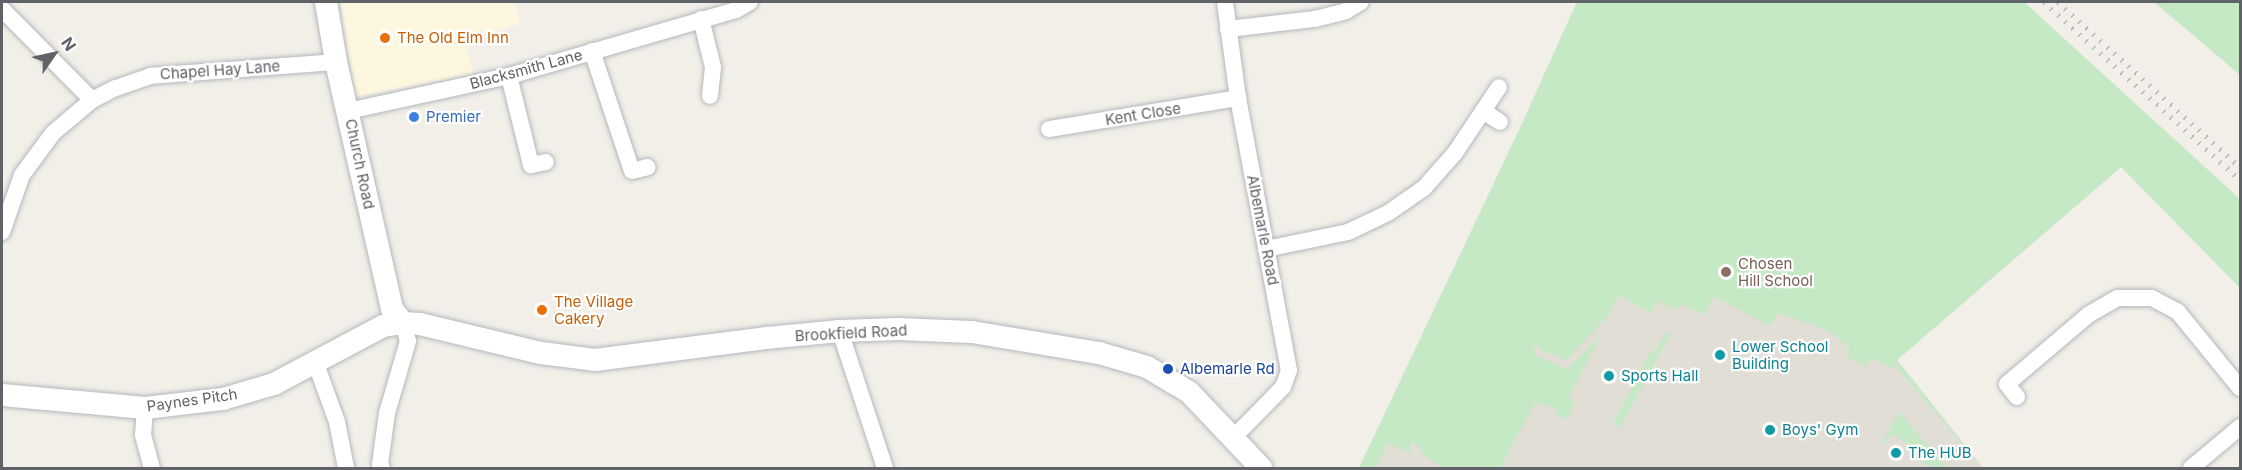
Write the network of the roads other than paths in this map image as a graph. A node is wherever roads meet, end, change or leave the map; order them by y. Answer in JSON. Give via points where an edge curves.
{"nodes":[{"id":1,"x":327,"y":2,"type":"edge"},
{"id":2,"x":1225,"y":2,"type":"edge"},
{"id":3,"x":1360,"y":2,"type":"edge"},
{"id":4,"x":739,"y":4,"type":"edge"},
{"id":5,"x":2,"y":9,"type":"edge"},
{"id":6,"x":701,"y":19,"type":"junction"},
{"id":7,"x":1228,"y":29,"type":"junction"},
{"id":8,"x":592,"y":51,"type":"junction"},
{"id":9,"x":336,"y":62,"type":"junction"},
{"id":10,"x":509,"y":76,"type":"junction"},
{"id":11,"x":1500,"y":87,"type":"dead end"},
{"id":12,"x":710,"y":96,"type":"dead end"},
{"id":13,"x":1238,"y":98,"type":"junction"},
{"id":14,"x":92,"y":100,"type":"junction"},
{"id":15,"x":348,"y":111,"type":"junction"},
{"id":16,"x":1483,"y":111,"type":"junction"},
{"id":17,"x":1500,"y":122,"type":"dead end"},
{"id":18,"x":1048,"y":129,"type":"dead end"},
{"id":19,"x":531,"y":165,"type":"dead end"},
{"id":20,"x":633,"y":171,"type":"dead end"},
{"id":21,"x":2,"y":232,"type":"edge"},
{"id":22,"x":1266,"y":249,"type":"junction"},
{"id":23,"x":403,"y":323,"type":"junction"},
{"id":24,"x":840,"y":331,"type":"junction"},
{"id":25,"x":316,"y":364,"type":"junction"},
{"id":26,"x":2241,"y":388,"type":"edge"},
{"id":27,"x":2,"y":395,"type":"edge"},
{"id":28,"x":2017,"y":398,"type":"dead end"},
{"id":29,"x":145,"y":408,"type":"junction"},
{"id":30,"x":2241,"y":427,"type":"edge"},
{"id":31,"x":1233,"y":438,"type":"junction"},
{"id":32,"x":152,"y":468,"type":"edge"},
{"id":33,"x":346,"y":468,"type":"edge"},
{"id":34,"x":382,"y":468,"type":"edge"},
{"id":35,"x":885,"y":468,"type":"edge"},
{"id":36,"x":1261,"y":468,"type":"edge"},
{"id":37,"x":2191,"y":468,"type":"edge"}],
"edges":[{"from":1,"to":9,"type":"street","name":"Church Road"},
{"from":2,"to":7,"type":"street","name":"Albemarle Road"},
{"from":3,"to":7,"type":"street","via":[[1346,11],[1315,19]]},
{"from":4,"to":6,"type":"street","name":"Blacksmith Lane"},
{"from":5,"to":14,"type":"street"},
{"from":6,"to":8,"type":"street","name":"Blacksmith Lane"},
{"from":6,"to":12,"type":"street","via":[[713,67]]},
{"from":7,"to":13,"type":"street","name":"Albemarle Road"},
{"from":8,"to":10,"type":"street","name":"Blacksmith Lane"},
{"from":8,"to":20,"type":"street"},
{"from":9,"to":14,"type":"street","name":"Chapel Hay Lane","via":[[150,76]]},
{"from":9,"to":15,"type":"street","name":"Church Road"},
{"from":10,"to":15,"type":"street","name":"Blacksmith Lane"},
{"from":10,"to":19,"type":"street"},
{"from":11,"to":16,"type":"street"},
{"from":13,"to":18,"type":"street","name":"Kent Close"},
{"from":13,"to":22,"type":"street","name":"Albemarle Road"},
{"from":14,"to":21,"type":"street","name":"Chapel Hay Lane","via":[[53,133],[22,175]]},
{"from":15,"to":23,"type":"street","name":"Church Road","via":[[392,309]]},
{"from":16,"to":17,"type":"street"},
{"from":16,"to":22,"type":"street","via":[[1455,153],[1424,188],[1388,213],[1348,232]]},
{"from":22,"to":31,"type":"street","name":"Albemarle Road","via":[[1289,370],[1282,387]]},
{"from":23,"to":24,"type":"street","name":"Brookfield Road","via":[[541,353],[595,360]]},
{"from":23,"to":25,"type":"street","name":"Paynes Pitch","via":[[383,326]]},
{"from":23,"to":34,"type":"street","via":[[408,341],[387,413]]},
{"from":24,"to":31,"type":"street","name":"Brookfield Road","via":[[898,328],[972,332],[1099,353],[1147,367],[1189,392]]},
{"from":24,"to":35,"type":"street"},
{"from":25,"to":29,"type":"street","name":"Paynes Pitch","via":[[274,384],[223,399]]},
{"from":25,"to":33,"type":"street","via":[[337,422]]},
{"from":26,"to":28,"type":"street","via":[[2178,312],[2152,298],[2118,298],[2088,315],[2007,384]]},
{"from":27,"to":29,"type":"street","name":"Paynes Pitch"},
{"from":29,"to":32,"type":"street","via":[[143,435]]},
{"from":30,"to":37,"type":"street"},
{"from":31,"to":36,"type":"street","name":"Brookfield Road"}]}
